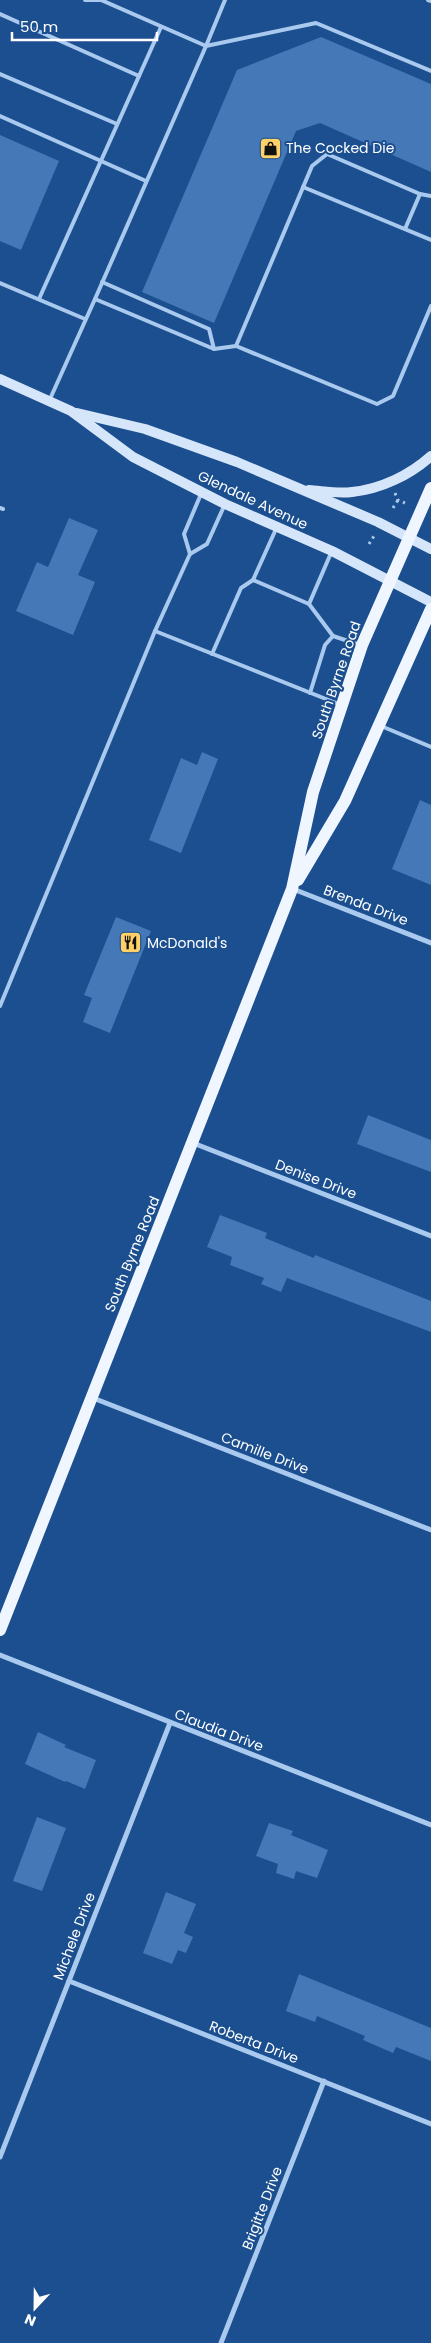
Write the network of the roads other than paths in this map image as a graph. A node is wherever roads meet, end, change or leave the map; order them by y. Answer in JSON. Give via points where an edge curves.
{"nodes":[{"id":1,"x":85,"y":0,"type":"edge"},
{"id":2,"x":226,"y":0,"type":"edge"},
{"id":3,"x":0,"y":14,"type":"edge"},
{"id":4,"x":161,"y":26,"type":"junction"},
{"id":5,"x":206,"y":46,"type":"junction"},
{"id":6,"x":431,"y":71,"type":"edge"},
{"id":7,"x":0,"y":74,"type":"edge"},
{"id":8,"x":139,"y":76,"type":"junction"},
{"id":9,"x":0,"y":116,"type":"edge"},
{"id":10,"x":117,"y":124,"type":"junction"},
{"id":11,"x":100,"y":161,"type":"junction"},
{"id":12,"x":146,"y":181,"type":"junction"},
{"id":13,"x":303,"y":187,"type":"junction"},
{"id":14,"x":420,"y":194,"type":"junction"},
{"id":15,"x":431,"y":196,"type":"edge"},
{"id":16,"x":406,"y":229,"type":"junction"},
{"id":17,"x":431,"y":240,"type":"edge"},
{"id":18,"x":102,"y":282,"type":"junction"},
{"id":19,"x":0,"y":283,"type":"edge"},
{"id":20,"x":94,"y":299,"type":"junction"},
{"id":21,"x":38,"y":300,"type":"junction"},
{"id":22,"x":431,"y":306,"type":"edge"},
{"id":23,"x":85,"y":319,"type":"junction"},
{"id":24,"x":236,"y":346,"type":"junction"},
{"id":25,"x":214,"y":349,"type":"junction"},
{"id":26,"x":0,"y":379,"type":"edge"},
{"id":27,"x":49,"y":401,"type":"junction"},
{"id":28,"x":71,"y":411,"type":"junction"},
{"id":29,"x":431,"y":456,"type":"edge"},
{"id":30,"x":431,"y":488,"type":"edge"},
{"id":31,"x":301,"y":490,"type":"junction"},
{"id":32,"x":202,"y":492,"type":"junction"},
{"id":33,"x":225,"y":504,"type":"junction"},
{"id":34,"x":276,"y":526,"type":"junction"},
{"id":35,"x":410,"y":538,"type":"junction"},
{"id":36,"x":431,"y":549,"type":"edge"},
{"id":37,"x":332,"y":551,"type":"junction"},
{"id":38,"x":190,"y":554,"type":"junction"},
{"id":39,"x":254,"y":580,"type":"junction"},
{"id":40,"x":389,"y":582,"type":"junction"},
{"id":41,"x":431,"y":602,"type":"edge"},
{"id":42,"x":309,"y":604,"type":"junction"},
{"id":43,"x":431,"y":609,"type":"edge"},
{"id":44,"x":155,"y":631,"type":"junction"},
{"id":45,"x":333,"y":636,"type":"junction"},
{"id":46,"x":362,"y":645,"type":"junction"},
{"id":47,"x":212,"y":654,"type":"junction"},
{"id":48,"x":310,"y":693,"type":"junction"},
{"id":49,"x":343,"y":706,"type":"junction"},
{"id":50,"x":379,"y":725,"type":"junction"},
{"id":51,"x":431,"y":747,"type":"edge"},
{"id":52,"x":292,"y":889,"type":"junction"},
{"id":53,"x":431,"y":943,"type":"edge"},
{"id":54,"x":0,"y":1006,"type":"edge"},
{"id":55,"x":193,"y":1143,"type":"junction"},
{"id":56,"x":431,"y":1236,"type":"edge"},
{"id":57,"x":91,"y":1397,"type":"junction"},
{"id":58,"x":431,"y":1530,"type":"edge"},
{"id":59,"x":0,"y":1630,"type":"edge"},
{"id":60,"x":0,"y":1655,"type":"edge"},
{"id":61,"x":170,"y":1723,"type":"junction"},
{"id":62,"x":431,"y":1825,"type":"edge"},
{"id":63,"x":68,"y":1981,"type":"junction"},
{"id":64,"x":324,"y":2081,"type":"junction"},
{"id":65,"x":431,"y":2124,"type":"edge"},
{"id":66,"x":0,"y":2157,"type":"edge"},
{"id":67,"x":221,"y":2343,"type":"edge"}],
"edges":[{"from":1,"to":4,"type":"lane","via":[[101,0]]},
{"from":2,"to":5,"type":"lane"},
{"from":3,"to":8,"type":"lane"},
{"from":4,"to":5,"type":"lane"},
{"from":4,"to":8,"type":"lane"},
{"from":5,"to":6,"type":"lane","via":[[316,23]]},
{"from":5,"to":12,"type":"lane"},
{"from":7,"to":10,"type":"lane"},
{"from":8,"to":10,"type":"lane"},
{"from":9,"to":11,"type":"lane"},
{"from":10,"to":11,"type":"lane"},
{"from":11,"to":12,"type":"lane"},
{"from":11,"to":21,"type":"lane"},
{"from":12,"to":18,"type":"lane"},
{"from":13,"to":14,"type":"lane","via":[[312,166],[327,154]]},
{"from":13,"to":16,"type":"lane"},
{"from":13,"to":24,"type":"lane"},
{"from":14,"to":15,"type":"lane"},
{"from":14,"to":16,"type":"lane"},
{"from":16,"to":17,"type":"lane"},
{"from":18,"to":20,"type":"lane"},
{"from":18,"to":25,"type":"lane","via":[[209,329]]},
{"from":19,"to":21,"type":"lane"},
{"from":20,"to":23,"type":"lane"},
{"from":20,"to":25,"type":"lane"},
{"from":21,"to":23,"type":"lane"},
{"from":22,"to":24,"type":"lane","via":[[393,396],[377,404]]},
{"from":23,"to":27,"type":"lane"},
{"from":24,"to":25,"type":"lane"},
{"from":26,"to":27,"type":"main road","name":"Glendale Avenue"},
{"from":27,"to":28,"type":"main road","name":"Glendale Avenue"},
{"from":28,"to":31,"type":"main road","name":"Glendale Avenue","via":[[145,428]]},
{"from":28,"to":32,"type":"main road","name":"Glendale Avenue","via":[[133,457]]},
{"from":29,"to":31,"type":"main road","via":[[418,468],[390,482],[352,492]]},
{"from":30,"to":35,"type":"main road","name":"South Byrne Road"},
{"from":31,"to":35,"type":"main road","name":"Glendale Avenue"},
{"from":32,"to":33,"type":"main road","name":"Glendale Avenue"},
{"from":32,"to":38,"type":"lane","via":[[184,534]]},
{"from":33,"to":34,"type":"main road","name":"Glendale Avenue"},
{"from":33,"to":38,"type":"lane","via":[[207,544]]},
{"from":34,"to":37,"type":"main road","name":"Glendale Avenue"},
{"from":34,"to":39,"type":"lane"},
{"from":35,"to":36,"type":"main road","name":"Glendale Avenue"},
{"from":35,"to":40,"type":"main road","name":"South Byrne Road"},
{"from":37,"to":40,"type":"main road","name":"Glendale Avenue"},
{"from":37,"to":42,"type":"lane"},
{"from":38,"to":44,"type":"lane"},
{"from":39,"to":42,"type":"lane"},
{"from":39,"to":47,"type":"lane","via":[[241,588]]},
{"from":40,"to":41,"type":"main road","name":"Glendale Avenue"},
{"from":40,"to":46,"type":"main road","name":"South Byrne Road"},
{"from":42,"to":45,"type":"lane"},
{"from":43,"to":50,"type":"main road","name":"South Byrne Road"},
{"from":44,"to":47,"type":"lane"},
{"from":44,"to":54,"type":"lane"},
{"from":45,"to":46,"type":"lane"},
{"from":45,"to":48,"type":"lane","via":[[325,645]]},
{"from":46,"to":49,"type":"main road","name":"South Byrne Road"},
{"from":47,"to":48,"type":"lane"},
{"from":48,"to":49,"type":"lane"},
{"from":49,"to":52,"type":"main road","name":"South Byrne Road","via":[[313,792]]},
{"from":50,"to":51,"type":"lane"},
{"from":50,"to":52,"type":"main road","name":"South Byrne Road","via":[[345,800]]},
{"from":52,"to":53,"type":"street","name":"Brenda Drive"},
{"from":52,"to":55,"type":"main road","name":"South Byrne Road"},
{"from":55,"to":56,"type":"street","name":"Denise Drive"},
{"from":55,"to":57,"type":"main road","name":"South Byrne Road"},
{"from":57,"to":58,"type":"street","name":"Camille Drive"},
{"from":57,"to":59,"type":"main road","name":"South Byrne Road"},
{"from":60,"to":61,"type":"street","name":"Claudia Drive"},
{"from":61,"to":62,"type":"street","name":"Claudia Drive"},
{"from":61,"to":63,"type":"street","name":"Michele Drive"},
{"from":63,"to":64,"type":"street","name":"Roberta Drive"},
{"from":63,"to":66,"type":"street","name":"Michele Drive"},
{"from":64,"to":65,"type":"street","name":"Roberta Drive"},
{"from":64,"to":67,"type":"street","name":"Brigitte Drive"}]}
